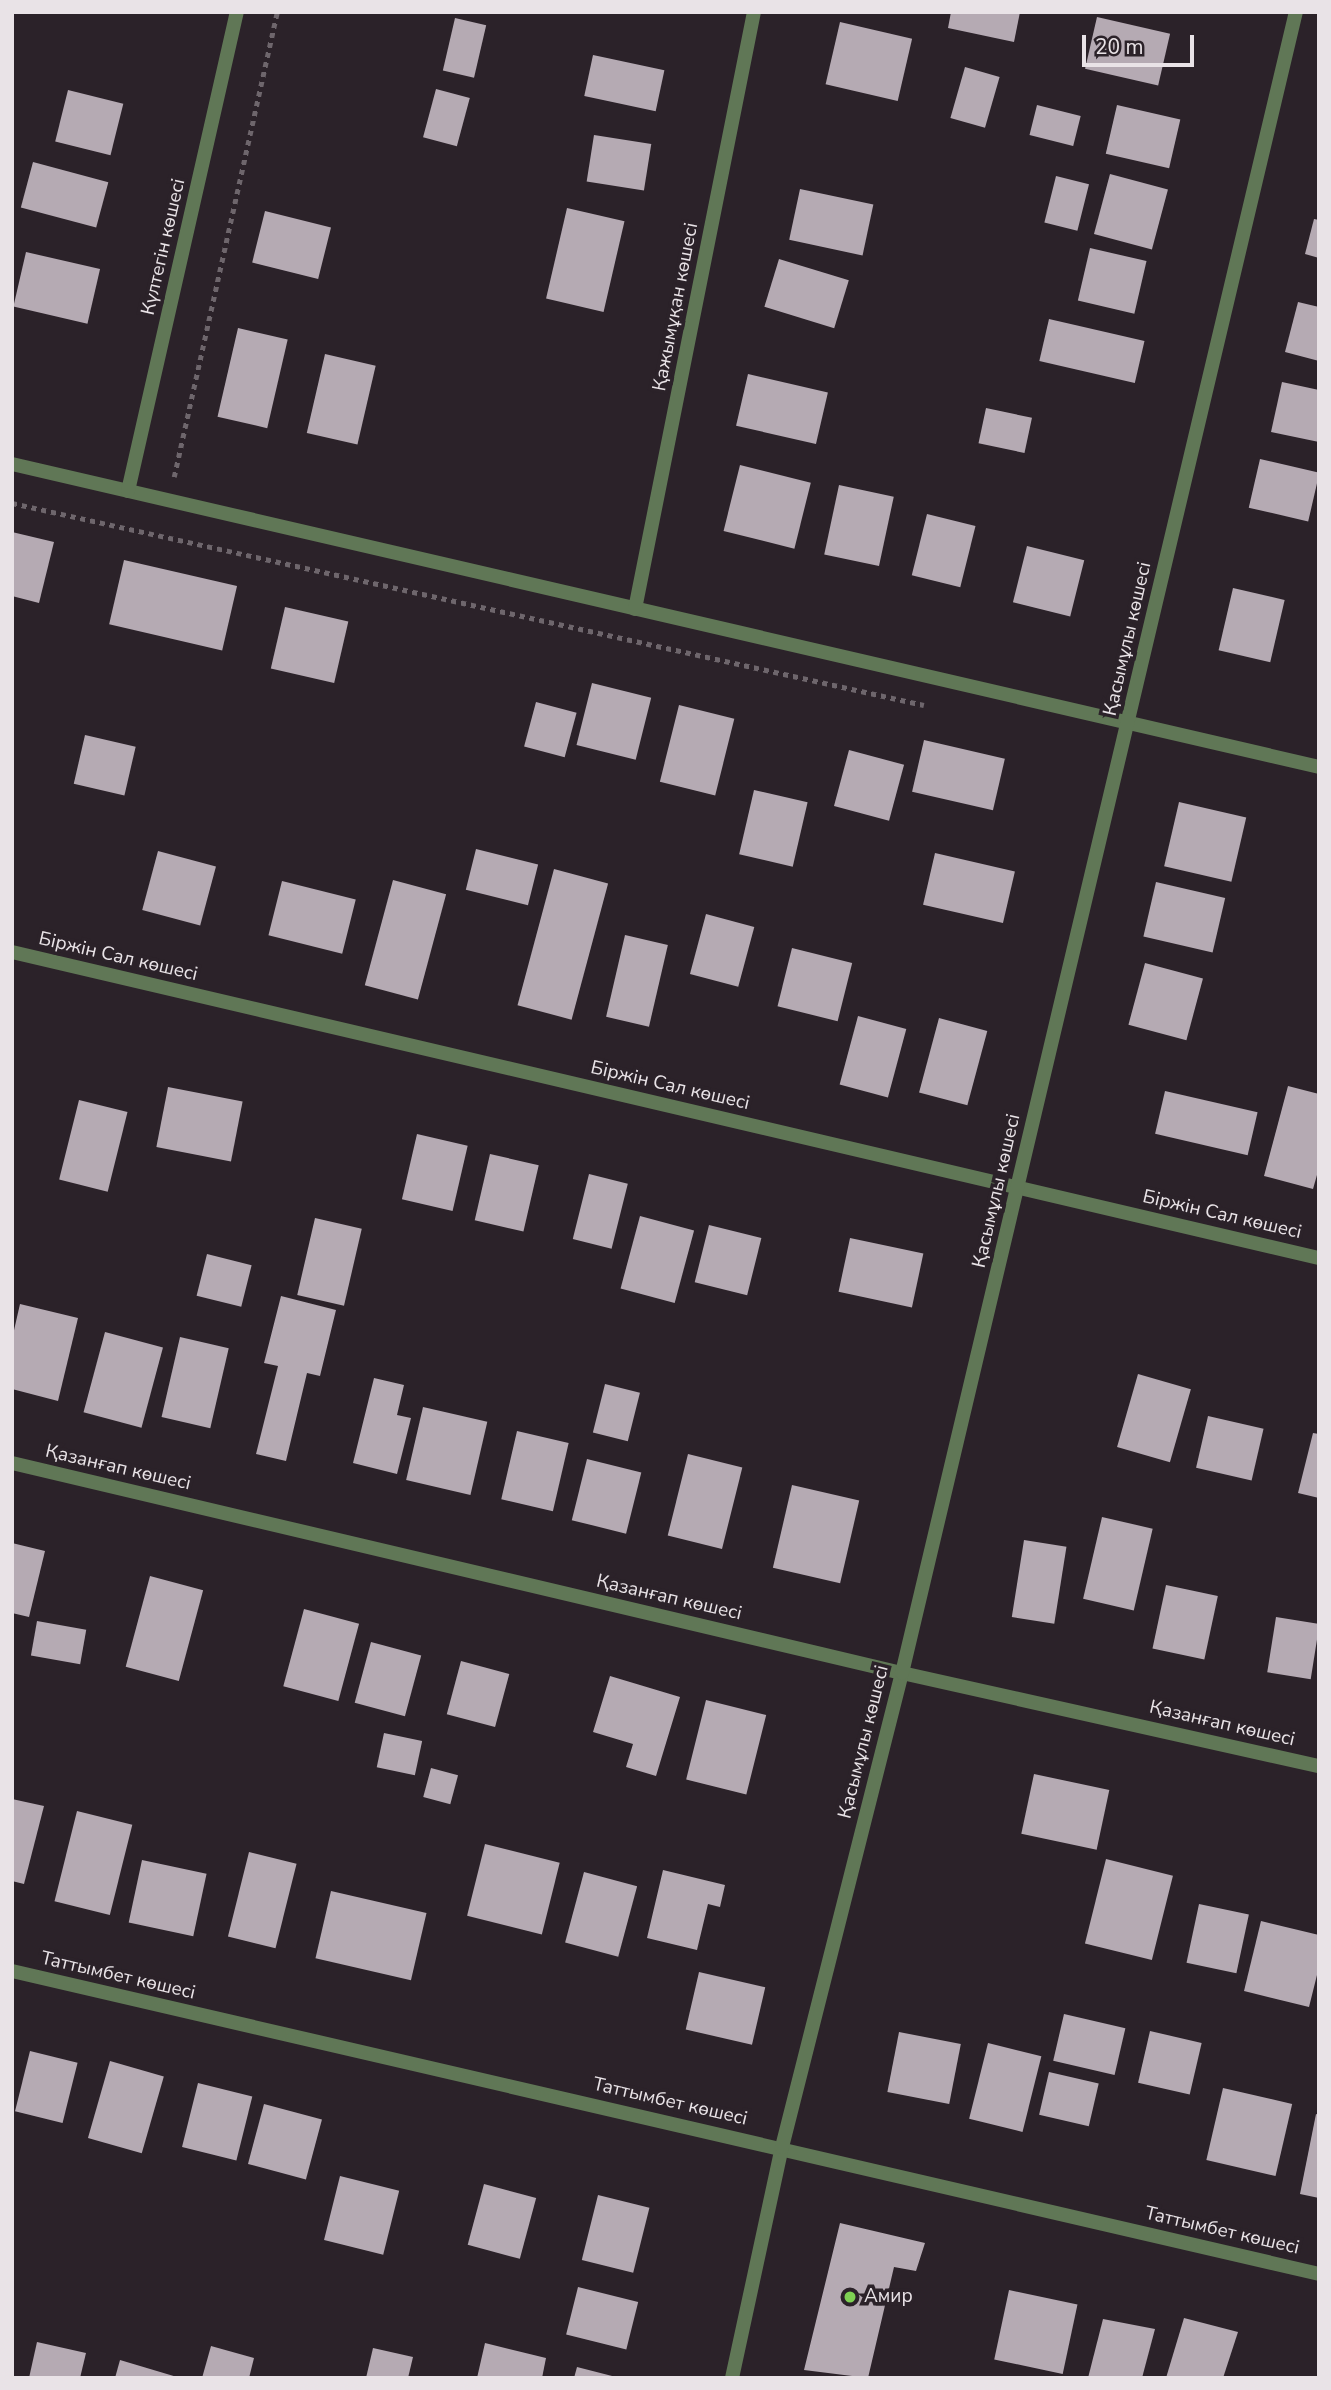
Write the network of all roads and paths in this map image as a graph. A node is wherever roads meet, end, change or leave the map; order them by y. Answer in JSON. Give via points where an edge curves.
{"nodes":[{"id":1,"x":237,"y":12,"type":"edge"},
{"id":2,"x":277,"y":12,"type":"edge"},
{"id":3,"x":754,"y":12,"type":"edge"},
{"id":4,"x":1296,"y":12,"type":"edge"},
{"id":5,"x":12,"y":464,"type":"edge"},
{"id":6,"x":128,"y":491,"type":"junction"},
{"id":7,"x":169,"y":500,"type":"junction"},
{"id":8,"x":12,"y":503,"type":"edge"},
{"id":9,"x":159,"y":535,"type":"junction"},
{"id":10,"x":635,"y":609,"type":"junction"},
{"id":11,"x":932,"y":707,"type":"dead end"},
{"id":12,"x":1128,"y":723,"type":"junction"},
{"id":13,"x":1319,"y":767,"type":"edge"},
{"id":14,"x":12,"y":952,"type":"edge"},
{"id":15,"x":1017,"y":1186,"type":"junction"},
{"id":16,"x":1319,"y":1258,"type":"edge"},
{"id":17,"x":12,"y":1463,"type":"edge"},
{"id":18,"x":902,"y":1673,"type":"junction"},
{"id":19,"x":1319,"y":1766,"type":"edge"},
{"id":20,"x":12,"y":1971,"type":"edge"},
{"id":21,"x":782,"y":2147,"type":"junction"},
{"id":22,"x":1319,"y":2274,"type":"edge"},
{"id":23,"x":732,"y":2378,"type":"edge"}],
"edges":[{"from":1,"to":6,"type":"street","name":"Күлтегін көшесі"},
{"from":2,"to":7,"type":"path"},
{"from":3,"to":10,"type":"street","name":"Қажымұқан көшесі"},
{"from":4,"to":12,"type":"street","name":"Қасымұлы көшесі"},
{"from":5,"to":6,"type":"street"},
{"from":6,"to":7,"type":"street"},
{"from":7,"to":9,"type":"path"},
{"from":7,"to":10,"type":"street"},
{"from":8,"to":9,"type":"path"},
{"from":9,"to":11,"type":"path"},
{"from":10,"to":12,"type":"street"},
{"from":12,"to":13,"type":"street"},
{"from":12,"to":15,"type":"street","name":"Қасымұлы көшесі"},
{"from":14,"to":15,"type":"street","name":"Біржін Сал көшесі"},
{"from":15,"to":16,"type":"street","name":"Біржін Сал көшесі"},
{"from":15,"to":18,"type":"street","name":"Қасымұлы көшесі"},
{"from":17,"to":18,"type":"street","name":"Қазанғап көшесі"},
{"from":18,"to":19,"type":"street","name":"Қазанғап көшесі"},
{"from":18,"to":21,"type":"street","name":"Қасымұлы көшесі"},
{"from":20,"to":21,"type":"street","name":"Таттымбет көшесі"},
{"from":21,"to":22,"type":"street","name":"Таттымбет көшесі"},
{"from":21,"to":23,"type":"street","name":"Қасымұлы көшесі"}]}
